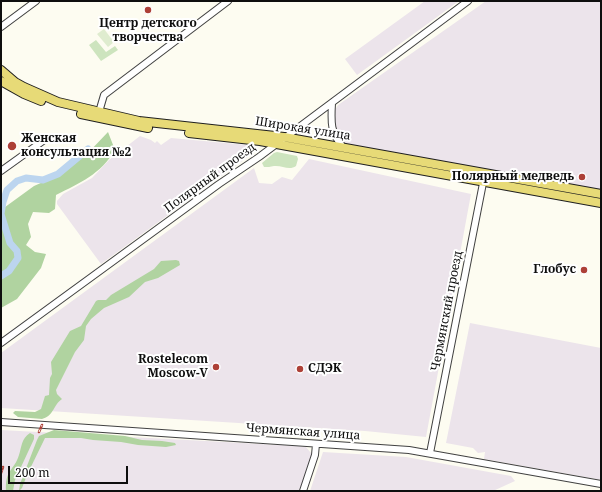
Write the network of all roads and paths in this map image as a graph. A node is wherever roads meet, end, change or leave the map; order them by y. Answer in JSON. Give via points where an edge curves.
{"nodes":[{"id":1,"x":36,"y":1,"type":"edge"},
{"id":2,"x":228,"y":1,"type":"edge"},
{"id":3,"x":468,"y":1,"type":"edge"},
{"id":4,"x":1,"y":27,"type":"edge"},
{"id":5,"x":4,"y":78,"type":"edge"},
{"id":6,"x":332,"y":103,"type":"junction"},
{"id":7,"x":100,"y":112,"type":"junction"},
{"id":8,"x":284,"y":137,"type":"junction"},
{"id":9,"x":47,"y":138,"type":"dead end"},
{"id":10,"x":276,"y":144,"type":"junction"},
{"id":11,"x":342,"y":151,"type":"junction"},
{"id":12,"x":1,"y":171,"type":"edge"},
{"id":13,"x":484,"y":178,"type":"junction"},
{"id":14,"x":601,"y":194,"type":"edge"},
{"id":15,"x":601,"y":203,"type":"edge"},
{"id":16,"x":1,"y":343,"type":"edge"},
{"id":17,"x":1,"y":422,"type":"edge"},
{"id":18,"x":316,"y":444,"type":"junction"},
{"id":19,"x":430,"y":453,"type":"junction"},
{"id":20,"x":601,"y":484,"type":"edge"},
{"id":21,"x":303,"y":491,"type":"edge"}],
"edges":[{"from":1,"to":4,"type":"street"},
{"from":2,"to":7,"type":"street","via":[[104,95]]},
{"from":3,"to":6,"type":"street","name":"Полярный проезд"},
{"from":5,"to":7,"type":"main road","name":"Широкая улица","via":[[44,97]]},
{"from":5,"to":10,"type":"main road","name":"Широкая улица","via":[[24,94],[56,107],[106,120],[160,130]]},
{"from":6,"to":8,"type":"street","name":"Полярный проезд"},
{"from":6,"to":11,"type":"street","via":[[334,134]]},
{"from":7,"to":8,"type":"main road","name":"Широкая улица","via":[[161,124]]},
{"from":8,"to":10,"type":"street","name":"Полярный проезд"},
{"from":8,"to":11,"type":"main road","name":"Широкая улица"},
{"from":9,"to":12,"type":"street"},
{"from":10,"to":11,"type":"main road","name":"Широкая улица"},
{"from":10,"to":16,"type":"street","name":"Полярный проезд"},
{"from":11,"to":13,"type":"main road","name":"Широкая улица"},
{"from":13,"to":14,"type":"main road","name":"Широкая улица"},
{"from":13,"to":15,"type":"main road","name":"Широкая улица"},
{"from":13,"to":19,"type":"street","name":"Чермянский проезд"},
{"from":17,"to":18,"type":"street","name":"Чермянская улица"},
{"from":18,"to":19,"type":"street","name":"Чермянская улица"},
{"from":18,"to":21,"type":"street"},
{"from":19,"to":20,"type":"street","name":"Чермянская улица"}]}
